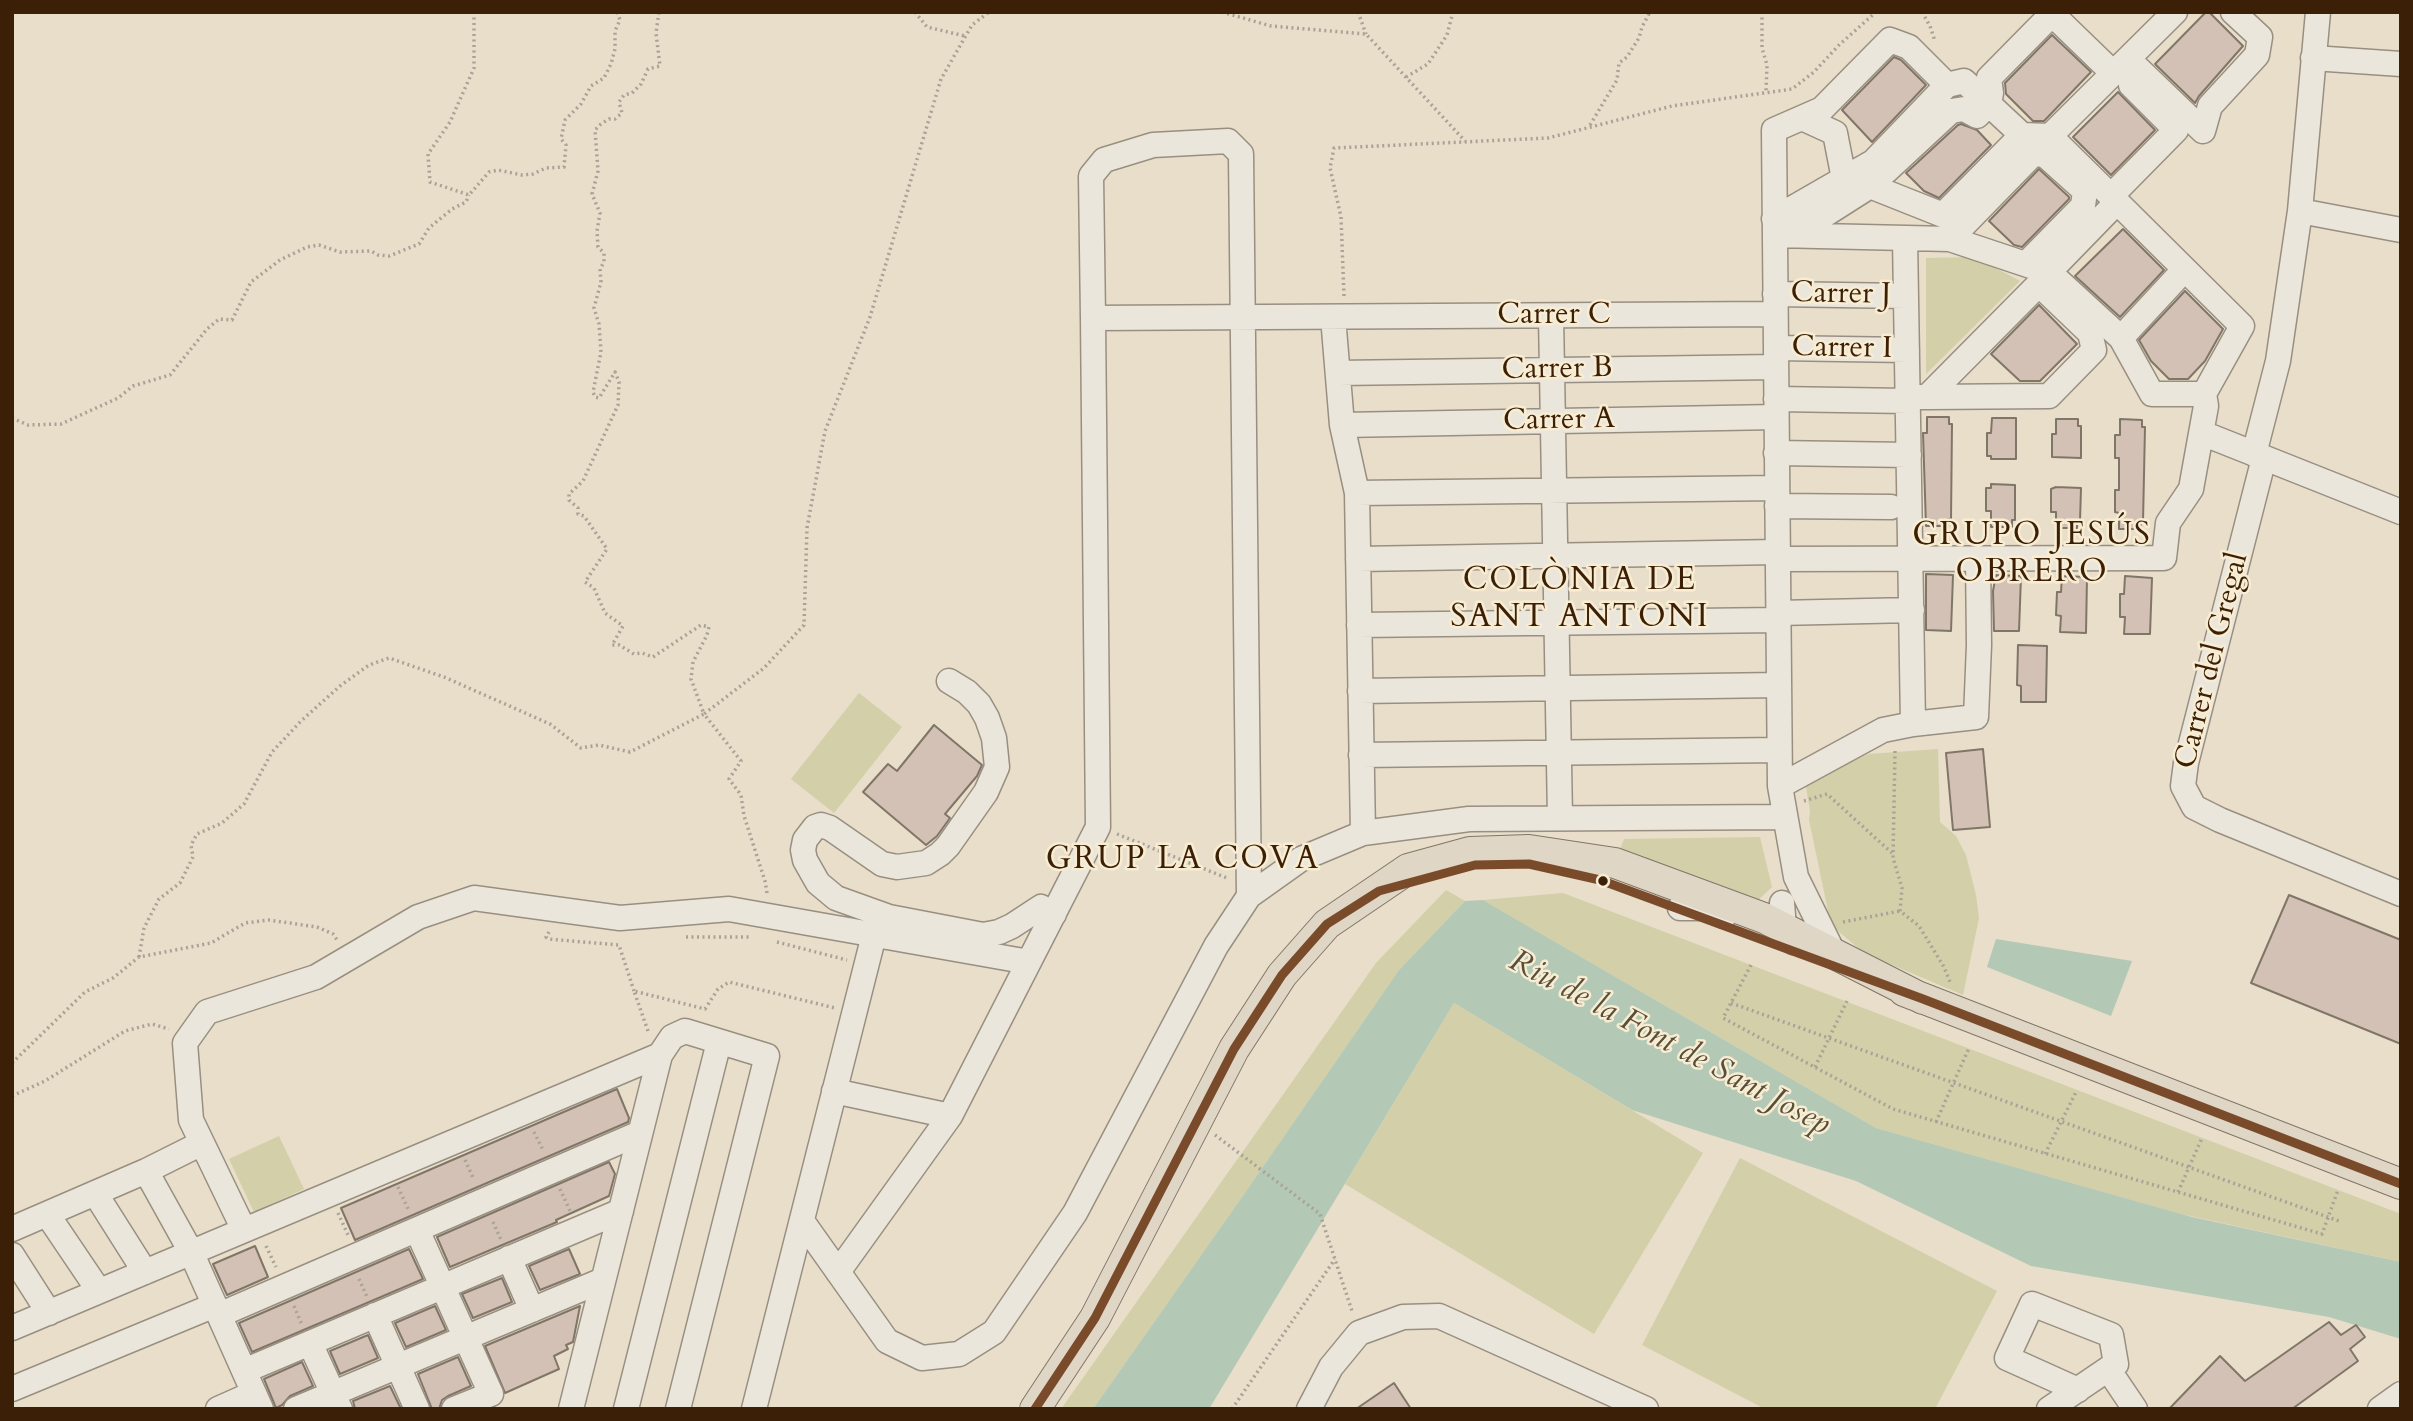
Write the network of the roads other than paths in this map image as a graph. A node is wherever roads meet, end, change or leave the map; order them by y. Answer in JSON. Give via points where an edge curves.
{"nodes":[{"id":1,"x":2175,"y":12,"type":"edge"},
{"id":2,"x":2233,"y":12,"type":"edge"},
{"id":3,"x":2318,"y":12,"type":"edge"},
{"id":4,"x":2053,"y":13,"type":"edge"},
{"id":5,"x":2313,"y":58,"type":"junction"},
{"id":6,"x":2401,"y":64,"type":"edge"},
{"id":7,"x":2119,"y":68,"type":"junction"},
{"id":8,"x":1947,"y":85,"type":"junction"},
{"id":9,"x":1989,"y":104,"type":"junction"},
{"id":10,"x":1802,"y":118,"type":"junction"},
{"id":11,"x":2022,"y":135,"type":"junction"},
{"id":12,"x":2050,"y":136,"type":"junction"},
{"id":13,"x":1844,"y":179,"type":"junction"},
{"id":14,"x":1870,"y":186,"type":"junction"},
{"id":15,"x":2114,"y":199,"type":"junction"},
{"id":16,"x":2300,"y":211,"type":"junction"},
{"id":17,"x":1781,"y":230,"type":"junction"},
{"id":18,"x":2401,"y":230,"type":"edge"},
{"id":19,"x":1905,"y":238,"type":"junction"},
{"id":20,"x":1950,"y":239,"type":"junction"},
{"id":21,"x":2038,"y":268,"type":"junction"},
{"id":22,"x":2184,"y":270,"type":"junction"},
{"id":23,"x":1906,"y":296,"type":"junction"},
{"id":24,"x":1775,"y":304,"type":"junction"},
{"id":25,"x":1551,"y":316,"type":"junction"},
{"id":26,"x":1339,"y":317,"type":"junction"},
{"id":27,"x":1093,"y":318,"type":"junction"},
{"id":28,"x":1243,"y":318,"type":"junction"},
{"id":29,"x":2121,"y":338,"type":"junction"},
{"id":30,"x":1908,"y":350,"type":"junction"},
{"id":31,"x":1776,"y":357,"type":"junction"},
{"id":32,"x":1552,"y":370,"type":"junction"},
{"id":33,"x":1338,"y":373,"type":"junction"},
{"id":34,"x":2204,"y":394,"type":"junction"},
{"id":35,"x":1914,"y":399,"type":"junction"},
{"id":36,"x":1776,"y":408,"type":"junction"},
{"id":37,"x":1553,"y":421,"type":"junction"},
{"id":38,"x":1342,"y":425,"type":"junction"},
{"id":39,"x":2202,"y":433,"type":"junction"},
{"id":40,"x":1776,"y":453,"type":"junction"},
{"id":41,"x":1909,"y":455,"type":"junction"},
{"id":42,"x":2259,"y":456,"type":"junction"},
{"id":43,"x":1554,"y":491,"type":"junction"},
{"id":44,"x":1357,"y":493,"type":"junction"},
{"id":45,"x":1777,"y":497,"type":"junction"},
{"id":46,"x":1891,"y":507,"type":"dead end"},
{"id":47,"x":2401,"y":512,"type":"edge"},
{"id":48,"x":1555,"y":556,"type":"junction"},
{"id":49,"x":1777,"y":556,"type":"junction"},
{"id":50,"x":1911,"y":558,"type":"junction"},
{"id":51,"x":1978,"y":558,"type":"junction"},
{"id":52,"x":1358,"y":559,"type":"junction"},
{"id":53,"x":1912,"y":610,"type":"junction"},
{"id":54,"x":1778,"y":616,"type":"junction"},
{"id":55,"x":1556,"y":623,"type":"junction"},
{"id":56,"x":1359,"y":625,"type":"junction"},
{"id":57,"x":949,"y":681,"type":"dead end"},
{"id":58,"x":1778,"y":685,"type":"junction"},
{"id":59,"x":1557,"y":688,"type":"junction"},
{"id":60,"x":1360,"y":691,"type":"junction"},
{"id":61,"x":1913,"y":724,"type":"junction"},
{"id":62,"x":1779,"y":750,"type":"junction"},
{"id":63,"x":1559,"y":752,"type":"junction"},
{"id":64,"x":1361,"y":755,"type":"junction"},
{"id":65,"x":1780,"y":786,"type":"junction"},
{"id":66,"x":1793,"y":809,"type":"junction"},
{"id":67,"x":1560,"y":818,"type":"junction"},
{"id":68,"x":1363,"y":833,"type":"junction"},
{"id":69,"x":1379,"y":891,"type":"junction"},
{"id":70,"x":2401,"y":894,"type":"edge"},
{"id":71,"x":1249,"y":896,"type":"junction"},
{"id":72,"x":1788,"y":912,"type":"junction"},
{"id":73,"x":1054,"y":914,"type":"junction"},
{"id":74,"x":874,"y":935,"type":"junction"},
{"id":75,"x":1029,"y":962,"type":"junction"},
{"id":76,"x":1923,"y":999,"type":"junction"},
{"id":77,"x":719,"y":1042,"type":"junction"},
{"id":78,"x":660,"y":1055,"type":"junction"},
{"id":79,"x":834,"y":1091,"type":"junction"},
{"id":80,"x":950,"y":1116,"type":"junction"},
{"id":81,"x":640,"y":1133,"type":"junction"},
{"id":82,"x":202,"y":1143,"type":"junction"},
{"id":83,"x":146,"y":1171,"type":"junction"},
{"id":84,"x":2401,"y":1184,"type":"edge"},
{"id":85,"x":95,"y":1193,"type":"junction"},
{"id":86,"x":621,"y":1211,"type":"junction"},
{"id":87,"x":47,"y":1214,"type":"junction"},
{"id":88,"x":802,"y":1221,"type":"junction"},
{"id":89,"x":12,"y":1229,"type":"edge"},
{"id":90,"x":244,"y":1230,"type":"junction"},
{"id":91,"x":417,"y":1230,"type":"junction"},
{"id":92,"x":191,"y":1252,"type":"junction"},
{"id":93,"x":12,"y":1255,"type":"edge"},
{"id":94,"x":509,"y":1258,"type":"junction"},
{"id":95,"x":145,"y":1272,"type":"junction"},
{"id":96,"x":838,"y":1272,"type":"junction"},
{"id":97,"x":603,"y":1280,"type":"junction"},
{"id":98,"x":443,"y":1286,"type":"junction"},
{"id":99,"x":99,"y":1291,"type":"junction"},
{"id":100,"x":217,"y":1310,"type":"junction"},
{"id":101,"x":532,"y":1310,"type":"junction"},
{"id":102,"x":49,"y":1313,"type":"junction"},
{"id":103,"x":375,"y":1315,"type":"junction"},
{"id":104,"x":12,"y":1328,"type":"edge"},
{"id":105,"x":466,"y":1338,"type":"junction"},
{"id":106,"x":310,"y":1343,"type":"junction"},
{"id":107,"x":398,"y":1366,"type":"junction"},
{"id":108,"x":2108,"y":1370,"type":"junction"},
{"id":109,"x":244,"y":1371,"type":"junction"},
{"id":110,"x":12,"y":1390,"type":"edge"},
{"id":111,"x":2078,"y":1390,"type":"junction"},
{"id":112,"x":2401,"y":1394,"type":"edge"},
{"id":113,"x":258,"y":1401,"type":"edge"},
{"id":114,"x":337,"y":1401,"type":"edge"},
{"id":115,"x":489,"y":1402,"type":"edge"},
{"id":116,"x":20,"y":1409,"type":"edge"},
{"id":117,"x":218,"y":1409,"type":"edge"},
{"id":118,"x":296,"y":1409,"type":"edge"},
{"id":119,"x":417,"y":1409,"type":"edge"},
{"id":120,"x":454,"y":1409,"type":"edge"},
{"id":121,"x":571,"y":1409,"type":"edge"},
{"id":122,"x":626,"y":1409,"type":"edge"},
{"id":123,"x":678,"y":1409,"type":"edge"},
{"id":124,"x":754,"y":1409,"type":"edge"},
{"id":125,"x":1035,"y":1409,"type":"edge"},
{"id":126,"x":1309,"y":1409,"type":"edge"},
{"id":127,"x":1646,"y":1409,"type":"edge"},
{"id":128,"x":2049,"y":1409,"type":"edge"},
{"id":129,"x":2135,"y":1409,"type":"edge"},
{"id":130,"x":2380,"y":1409,"type":"edge"}],
"edges":[{"from":1,"to":7,"type":"street"},
{"from":2,"to":7,"type":"street","via":[[2260,37],[2257,55],[2210,106],[2203,131]]},
{"from":3,"to":5,"type":"street","name":"Carrer del Gregal"},
{"from":4,"to":7,"type":"street"},
{"from":4,"to":9,"type":"street","via":[[1989,78]]},
{"from":5,"to":6,"type":"street"},
{"from":5,"to":16,"type":"street","name":"Carrer del Gregal"},
{"from":7,"to":12,"type":"street"},
{"from":7,"to":15,"type":"street","via":[[2176,130]]},
{"from":8,"to":9,"type":"street","via":[[1964,82]]},
{"from":8,"to":10,"type":"street","via":[[1909,47],[1890,40],[1822,109]]},
{"from":8,"to":13,"type":"street","via":[[1873,162]]},
{"from":9,"to":11,"type":"street"},
{"from":9,"to":14,"type":"street","via":[[1977,116],[1964,109],[1951,111]]},
{"from":10,"to":13,"type":"street","via":[[1835,133]]},
{"from":10,"to":17,"type":"street","via":[[1774,130]]},
{"from":11,"to":12,"type":"street"},
{"from":11,"to":14,"type":"street","via":[[1943,215]]},
{"from":12,"to":15,"type":"street"},
{"from":13,"to":17,"type":"street"},
{"from":14,"to":17,"type":"street"},
{"from":15,"to":21,"type":"street"},
{"from":15,"to":22,"type":"street"},
{"from":16,"to":18,"type":"street"},
{"from":16,"to":42,"type":"street","name":"Carrer del Gregal"},
{"from":17,"to":19,"type":"street"},
{"from":17,"to":24,"type":"street"},
{"from":19,"to":20,"type":"street"},
{"from":19,"to":23,"type":"street"},
{"from":20,"to":21,"type":"street"},
{"from":20,"to":21,"type":"street","via":[[2033,154],[2045,155],[2085,191],[2083,206]]},
{"from":21,"to":29,"type":"street"},
{"from":22,"to":29,"type":"street"},
{"from":22,"to":34,"type":"street","via":[[2242,326]]},
{"from":23,"to":24,"type":"street","name":"Carrer J"},
{"from":23,"to":30,"type":"street"},
{"from":24,"to":25,"type":"street","name":"Carrer C"},
{"from":24,"to":31,"type":"street"},
{"from":25,"to":26,"type":"street","name":"Carrer C"},
{"from":25,"to":32,"type":"street"},
{"from":26,"to":28,"type":"street","name":"Carrer C"},
{"from":26,"to":33,"type":"street"},
{"from":27,"to":28,"type":"street","name":"Carrer C"},
{"from":27,"to":28,"type":"street","via":[[1091,176],[1104,160],[1153,145],[1228,141],[1241,154]]},
{"from":27,"to":73,"type":"street","via":[[1098,827]]},
{"from":28,"to":71,"type":"street"},
{"from":29,"to":34,"type":"street","via":[[2152,394]]},
{"from":30,"to":31,"type":"street","name":"Carrer I"},
{"from":30,"to":35,"type":"street"},
{"from":31,"to":32,"type":"street","name":"Carrer B"},
{"from":31,"to":36,"type":"street"},
{"from":32,"to":33,"type":"street","name":"Carrer B"},
{"from":32,"to":37,"type":"street"},
{"from":33,"to":38,"type":"street"},
{"from":34,"to":39,"type":"street"},
{"from":35,"to":35,"type":"street","name":"Carrer A","via":[[2049,396],[2094,350],[2090,333],[2046,290],[2036,286]]},
{"from":35,"to":36,"type":"street","name":"Carrer A"},
{"from":35,"to":41,"type":"street"},
{"from":36,"to":37,"type":"street","name":"Carrer A"},
{"from":36,"to":40,"type":"street"},
{"from":37,"to":38,"type":"street","name":"Carrer A"},
{"from":37,"to":43,"type":"street"},
{"from":38,"to":44,"type":"street"},
{"from":39,"to":42,"type":"street"},
{"from":39,"to":51,"type":"street","via":[[2191,489],[2168,523],[2164,558]]},
{"from":40,"to":41,"type":"street"},
{"from":40,"to":45,"type":"street"},
{"from":41,"to":50,"type":"street"},
{"from":42,"to":47,"type":"street"},
{"from":42,"to":70,"type":"street","name":"Carrer del Gregal","via":[[2183,786],[2194,807],[2220,820]]},
{"from":43,"to":44,"type":"street"},
{"from":43,"to":45,"type":"street"},
{"from":43,"to":48,"type":"street"},
{"from":44,"to":52,"type":"street"},
{"from":45,"to":46,"type":"street"},
{"from":45,"to":49,"type":"street"},
{"from":48,"to":49,"type":"street"},
{"from":48,"to":52,"type":"street"},
{"from":48,"to":55,"type":"street"},
{"from":49,"to":50,"type":"street"},
{"from":49,"to":54,"type":"street"},
{"from":50,"to":51,"type":"street"},
{"from":50,"to":53,"type":"street"},
{"from":51,"to":61,"type":"street","via":[[1976,718]]},
{"from":52,"to":56,"type":"street"},
{"from":53,"to":54,"type":"street"},
{"from":53,"to":61,"type":"street"},
{"from":54,"to":55,"type":"street"},
{"from":54,"to":58,"type":"street"},
{"from":55,"to":56,"type":"street"},
{"from":55,"to":59,"type":"street"},
{"from":56,"to":60,"type":"street"},
{"from":57,"to":73,"type":"street","via":[[967,692],[988,718],[997,767],[986,792],[948,846],[926,863],[897,867],[882,864],[821,825],[805,840],[805,860],[818,883],[836,898],[889,917],[983,935],[1012,926],[1041,907]]},
{"from":58,"to":59,"type":"street"},
{"from":58,"to":62,"type":"street"},
{"from":59,"to":60,"type":"street"},
{"from":59,"to":63,"type":"street"},
{"from":60,"to":64,"type":"street"},
{"from":61,"to":65,"type":"street","via":[[1883,730]]},
{"from":62,"to":63,"type":"street"},
{"from":62,"to":65,"type":"street"},
{"from":63,"to":64,"type":"street"},
{"from":63,"to":67,"type":"street"},
{"from":64,"to":68,"type":"street"},
{"from":65,"to":66,"type":"street"},
{"from":66,"to":67,"type":"street"},
{"from":66,"to":72,"type":"street"},
{"from":67,"to":68,"type":"street","via":[[1469,819]]},
{"from":68,"to":71,"type":"street","via":[[1301,859]]},
{"from":69,"to":72,"type":"main road","via":[[1475,865],[1529,864],[1600,880],[1680,908]]},
{"from":69,"to":72,"type":"main road","via":[[1408,869],[1470,852],[1529,850],[1615,863]]},
{"from":69,"to":125,"type":"main road","via":[[1327,924],[1282,975],[1234,1049],[1095,1318]]},
{"from":71,"to":96,"type":"street","via":[[1216,946],[1075,1213],[994,1332],[959,1353],[922,1359],[887,1341]]},
{"from":72,"to":76,"type":"main road"},
{"from":72,"to":76,"type":"main road","via":[[1833,951]]},
{"from":73,"to":75,"type":"street"},
{"from":74,"to":75,"type":"street"},
{"from":74,"to":79,"type":"street"},
{"from":74,"to":82,"type":"street","via":[[769,928],[729,909],[621,918],[474,898],[418,917],[316,976],[207,1012],[185,1043],[191,1120]]},
{"from":75,"to":80,"type":"street"},
{"from":76,"to":84,"type":"main road"},
{"from":77,"to":78,"type":"street","via":[[685,1031],[672,1037]]},
{"from":77,"to":122,"type":"street"},
{"from":77,"to":123,"type":"street","via":[[767,1056]]},
{"from":78,"to":81,"type":"street"},
{"from":78,"to":90,"type":"street"},
{"from":79,"to":80,"type":"street"},
{"from":79,"to":88,"type":"street"},
{"from":80,"to":96,"type":"street"},
{"from":81,"to":86,"type":"street"},
{"from":81,"to":91,"type":"street","via":[[479,1191]]},
{"from":82,"to":83,"type":"street"},
{"from":82,"to":90,"type":"street"},
{"from":83,"to":85,"type":"street"},
{"from":83,"to":92,"type":"street"},
{"from":85,"to":87,"type":"street"},
{"from":85,"to":95,"type":"street"},
{"from":86,"to":94,"type":"street"},
{"from":86,"to":97,"type":"street"},
{"from":87,"to":89,"type":"street"},
{"from":87,"to":99,"type":"street"},
{"from":88,"to":96,"type":"street"},
{"from":88,"to":124,"type":"street"},
{"from":90,"to":92,"type":"street"},
{"from":91,"to":98,"type":"street"},
{"from":91,"to":100,"type":"street"},
{"from":92,"to":95,"type":"street"},
{"from":92,"to":100,"type":"street"},
{"from":93,"to":102,"type":"street"},
{"from":94,"to":98,"type":"street"},
{"from":94,"to":101,"type":"street"},
{"from":95,"to":99,"type":"street"},
{"from":97,"to":101,"type":"street"},
{"from":97,"to":121,"type":"street"},
{"from":98,"to":103,"type":"street"},
{"from":98,"to":105,"type":"street"},
{"from":99,"to":102,"type":"street"},
{"from":100,"to":109,"type":"street"},
{"from":100,"to":110,"type":"street"},
{"from":101,"to":105,"type":"street"},
{"from":102,"to":104,"type":"street"},
{"from":103,"to":106,"type":"street"},
{"from":103,"to":107,"type":"street"},
{"from":105,"to":107,"type":"street"},
{"from":105,"to":115,"type":"street","via":[[491,1394]]},
{"from":106,"to":109,"type":"street"},
{"from":106,"to":114,"type":"street"},
{"from":107,"to":114,"type":"street"},
{"from":107,"to":119,"type":"street"},
{"from":108,"to":111,"type":"street"},
{"from":108,"to":111,"type":"street","via":[[2116,1364],[2111,1335],[2032,1304],[2007,1358]]},
{"from":108,"to":129,"type":"street"},
{"from":109,"to":113,"type":"street"},
{"from":110,"to":116,"type":"street"},
{"from":111,"to":128,"type":"street"},
{"from":112,"to":130,"type":"street"},
{"from":113,"to":117,"type":"street"},
{"from":114,"to":118,"type":"street"},
{"from":115,"to":120,"type":"street"},
{"from":126,"to":127,"type":"street","via":[[1331,1367],[1359,1332],[1403,1317],[1439,1316]]}]}
